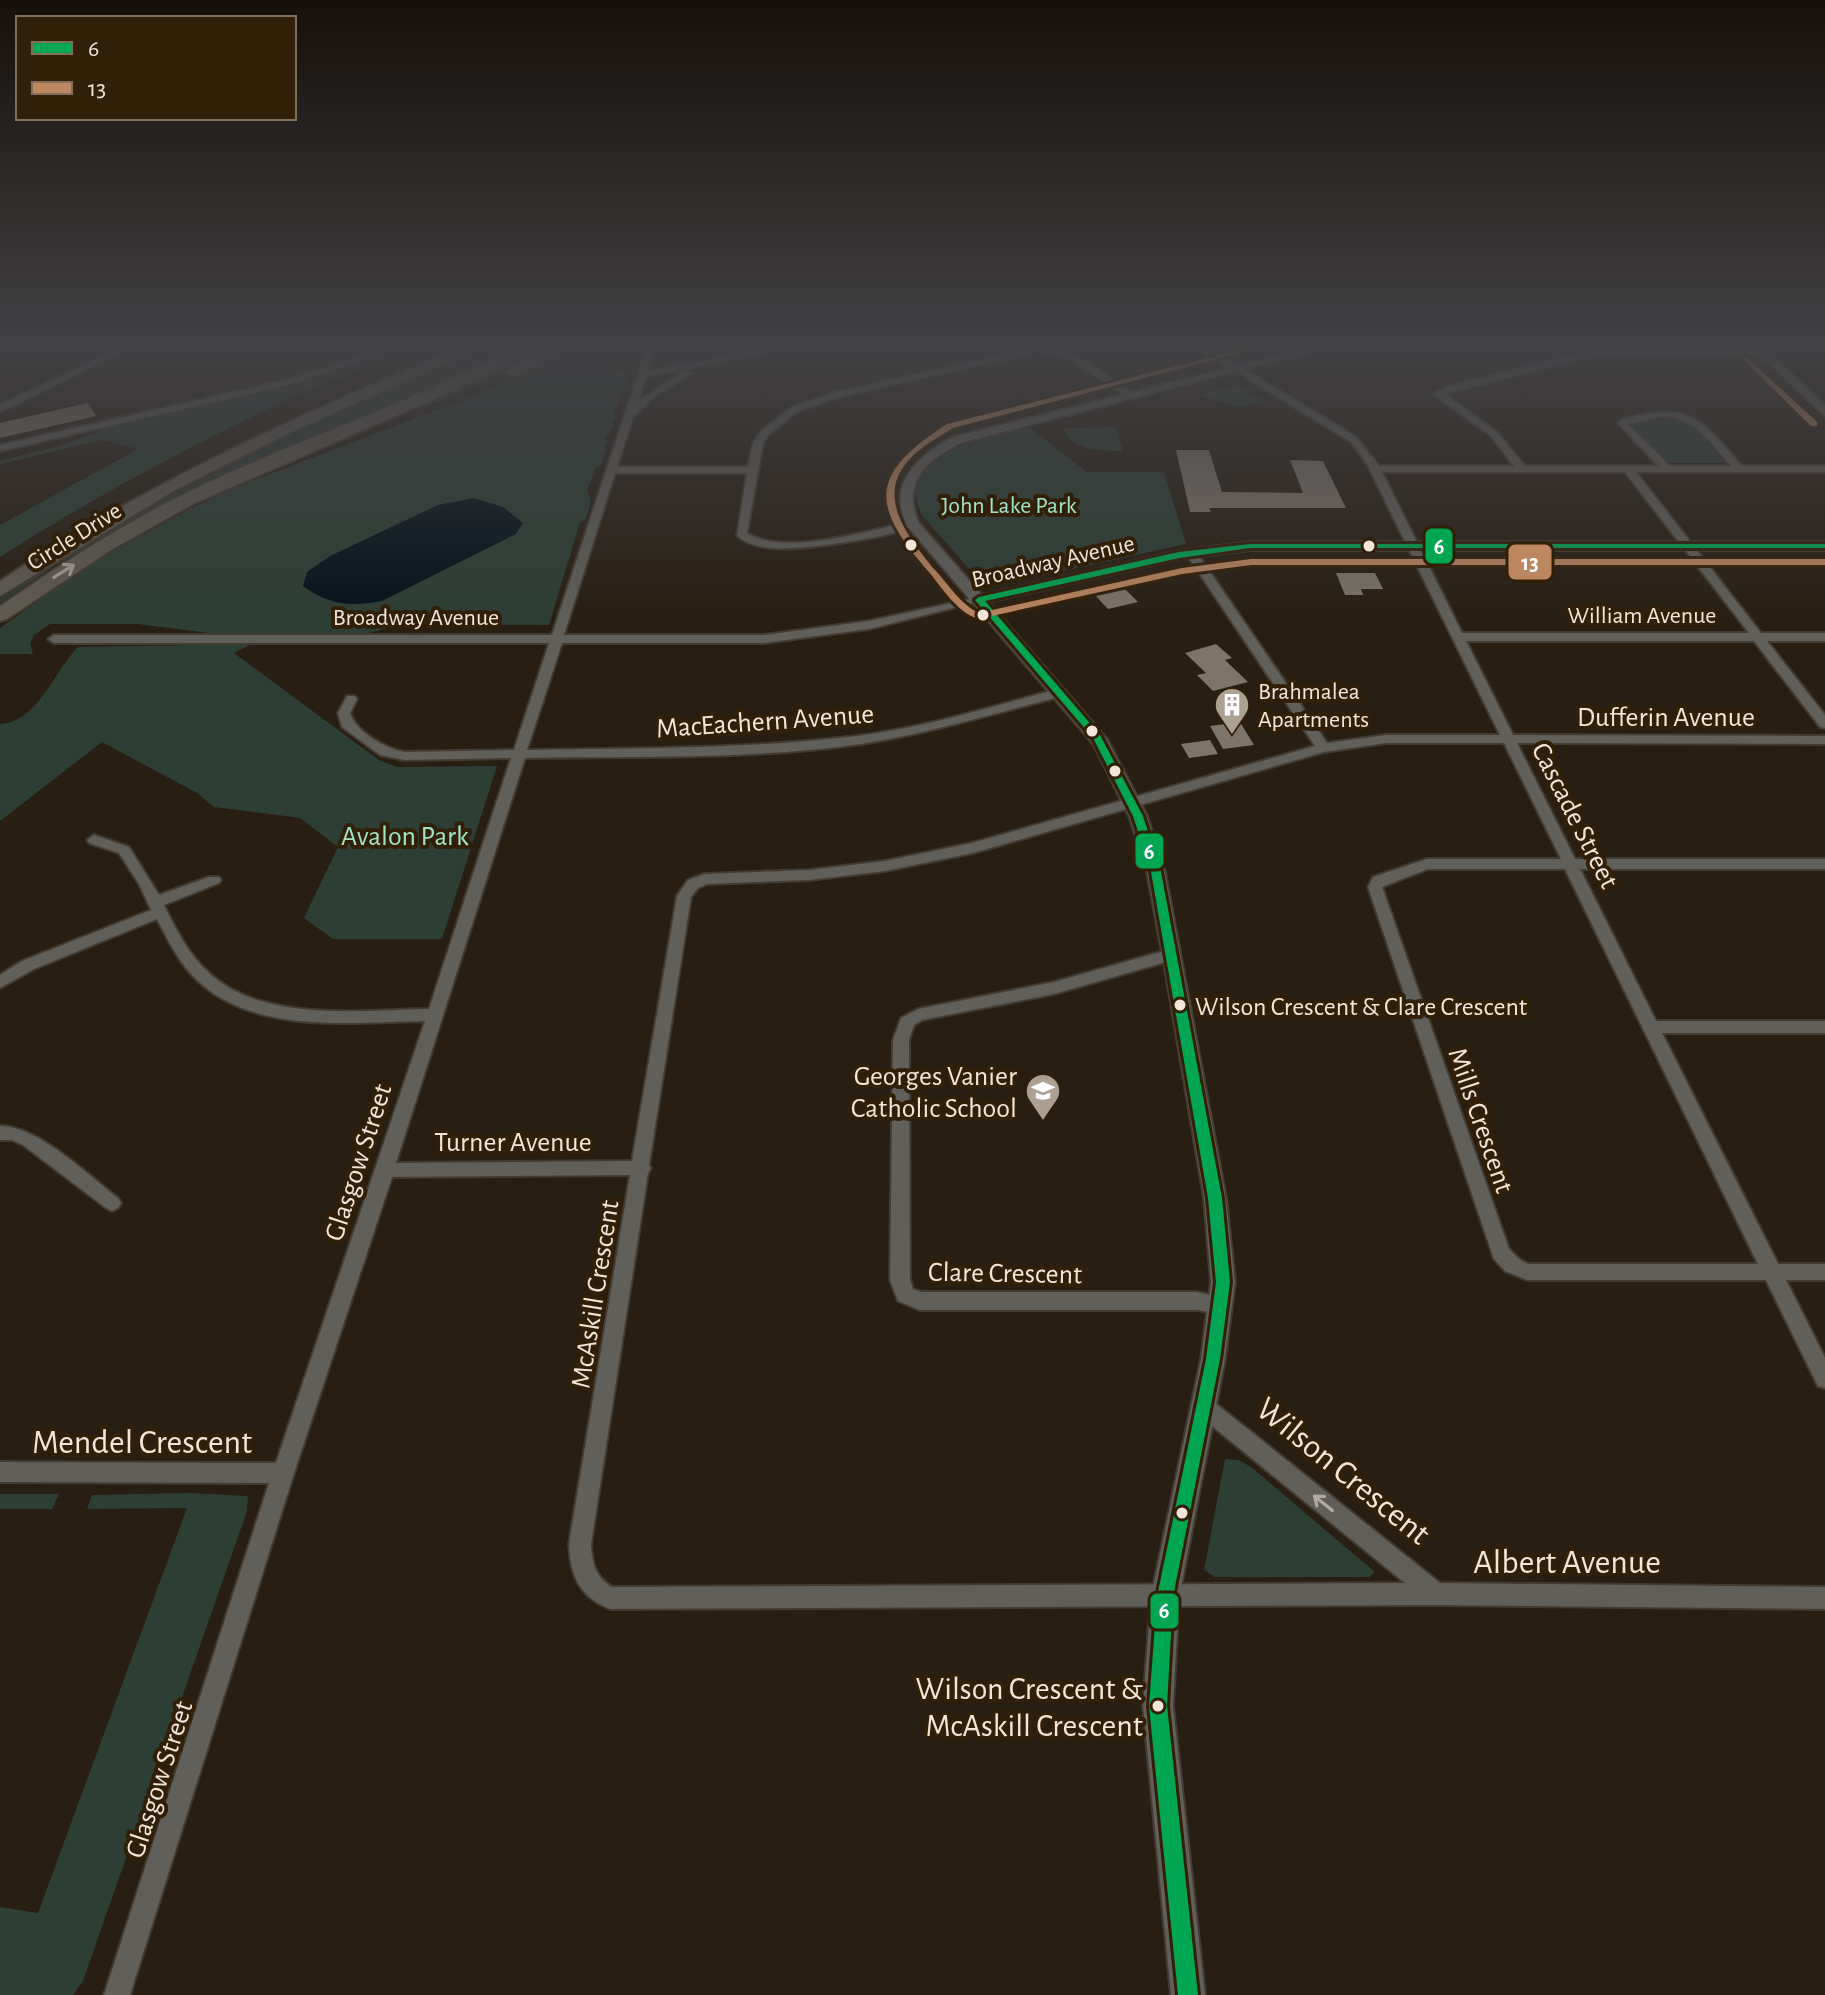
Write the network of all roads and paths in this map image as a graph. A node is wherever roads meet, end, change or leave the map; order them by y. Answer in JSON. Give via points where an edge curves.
{"nodes":[{"id":1,"x":35,"y":440,"type":"edge"},
{"id":2,"x":226,"y":440,"type":"edge"},
{"id":3,"x":258,"y":440,"type":"edge"},
{"id":4,"x":321,"y":440,"type":"edge"},
{"id":5,"x":349,"y":440,"type":"edge"},
{"id":6,"x":620,"y":440,"type":"edge"},
{"id":7,"x":760,"y":440,"type":"edge"},
{"id":8,"x":959,"y":440,"type":"edge"},
{"id":9,"x":1354,"y":440,"type":"edge"},
{"id":10,"x":1499,"y":440,"type":"edge"},
{"id":11,"x":1639,"y":440,"type":"edge"},
{"id":12,"x":1713,"y":440,"type":"edge"},
{"id":13,"x":0,"y":448,"type":"edge"},
{"id":14,"x":1375,"y":469,"type":"junction"},
{"id":15,"x":1522,"y":469,"type":"junction"},
{"id":16,"x":1628,"y":469,"type":"junction"},
{"id":17,"x":1667,"y":469,"type":"junction"},
{"id":18,"x":1739,"y":469,"type":"junction"},
{"id":19,"x":1825,"y":469,"type":"edge"},
{"id":20,"x":610,"y":470,"type":"junction"},
{"id":21,"x":752,"y":470,"type":"junction"},
{"id":22,"x":171,"y":510,"type":"junction"},
{"id":23,"x":913,"y":524,"type":"junction"},
{"id":24,"x":1414,"y":546,"type":"junction"},
{"id":25,"x":1687,"y":546,"type":"junction"},
{"id":26,"x":1825,"y":546,"type":"edge"},
{"id":27,"x":1191,"y":552,"type":"junction"},
{"id":28,"x":10,"y":560,"type":"edge"},
{"id":29,"x":0,"y":590,"type":"edge"},
{"id":30,"x":979,"y":600,"type":"junction"},
{"id":31,"x":0,"y":615,"type":"edge"},
{"id":32,"x":1460,"y":637,"type":"junction"},
{"id":33,"x":1758,"y":637,"type":"junction"},
{"id":34,"x":1825,"y":637,"type":"edge"},
{"id":35,"x":555,"y":638,"type":"junction"},
{"id":36,"x":54,"y":639,"type":"dead end"},
{"id":37,"x":1059,"y":693,"type":"junction"},
{"id":38,"x":351,"y":699,"type":"dead end"},
{"id":39,"x":1825,"y":724,"type":"edge"},
{"id":40,"x":1509,"y":739,"type":"junction"},
{"id":41,"x":1825,"y":740,"type":"edge"},
{"id":42,"x":1323,"y":748,"type":"junction"},
{"id":43,"x":517,"y":756,"type":"junction"},
{"id":44,"x":1132,"y":804,"type":"junction"},
{"id":45,"x":94,"y":840,"type":"dead end"},
{"id":46,"x":1571,"y":864,"type":"junction"},
{"id":47,"x":1825,"y":864,"type":"edge"},
{"id":48,"x":214,"y":880,"type":"dead end"},
{"id":49,"x":158,"y":907,"type":"junction"},
{"id":50,"x":1171,"y":955,"type":"junction"},
{"id":51,"x":0,"y":982,"type":"edge"},
{"id":52,"x":433,"y":1015,"type":"junction"},
{"id":53,"x":1652,"y":1027,"type":"junction"},
{"id":54,"x":1825,"y":1027,"type":"edge"},
{"id":55,"x":0,"y":1133,"type":"edge"},
{"id":56,"x":642,"y":1168,"type":"junction"},
{"id":57,"x":385,"y":1170,"type":"junction"},
{"id":58,"x":112,"y":1203,"type":"dead end"},
{"id":59,"x":1774,"y":1271,"type":"junction"},
{"id":60,"x":1825,"y":1272,"type":"edge"},
{"id":61,"x":1220,"y":1305,"type":"junction"},
{"id":62,"x":1825,"y":1379,"type":"edge"},
{"id":63,"x":1203,"y":1406,"type":"junction"},
{"id":64,"x":0,"y":1472,"type":"edge"},
{"id":65,"x":283,"y":1473,"type":"junction"},
{"id":66,"x":1436,"y":1594,"type":"junction"},
{"id":67,"x":1165,"y":1597,"type":"junction"},
{"id":68,"x":1825,"y":1598,"type":"edge"},
{"id":69,"x":117,"y":1995,"type":"edge"},
{"id":70,"x":1188,"y":1995,"type":"edge"}],
"edges":[{"from":1,"to":13,"type":"street"},
{"from":2,"to":28,"type":"highway","name":"Circle Drive","via":[[91,510]]},
{"from":3,"to":29,"type":"highway","via":[[62,546]]},
{"from":4,"to":22,"type":"highway","name":"Circle Drive"},
{"from":5,"to":22,"type":"highway"},
{"from":6,"to":20,"type":"street","name":"Glasgow Street"},
{"from":7,"to":21,"type":"street"},
{"from":8,"to":23,"type":"street","via":[[929,455],[909,480],[906,508]]},
{"from":9,"to":14,"type":"street","name":"Cascade Street"},
{"from":10,"to":15,"type":"street"},
{"from":11,"to":17,"type":"street"},
{"from":12,"to":18,"type":"street"},
{"from":14,"to":15,"type":"street"},
{"from":14,"to":24,"type":"street","name":"Cascade Street"},
{"from":15,"to":16,"type":"street"},
{"from":16,"to":17,"type":"street"},
{"from":16,"to":25,"type":"street"},
{"from":17,"to":18,"type":"street"},
{"from":18,"to":19,"type":"street"},
{"from":20,"to":21,"type":"street"},
{"from":20,"to":35,"type":"street","name":"Glasgow Street"},
{"from":21,"to":23,"type":"street","via":[[741,534],[751,542],[820,543]]},
{"from":31,"to":22,"type":"highway","name":"Circle Drive","one_way":true,"via":[[68,568]]},
{"from":23,"to":30,"type":"street"},
{"from":24,"to":25,"type":"street","name":"Broadway Avenue"},
{"from":24,"to":27,"type":"street","name":"Broadway Avenue","via":[[1250,546]]},
{"from":24,"to":32,"type":"street","name":"Cascade Street"},
{"from":25,"to":26,"type":"street","name":"Broadway Avenue"},
{"from":25,"to":33,"type":"street"},
{"from":27,"to":30,"type":"street","name":"Broadway Avenue"},
{"from":27,"to":42,"type":"street"},
{"from":30,"to":35,"type":"street","name":"Broadway Avenue","via":[[803,635],[726,640]]},
{"from":30,"to":37,"type":"street"},
{"from":32,"to":33,"type":"street","name":"William Avenue"},
{"from":32,"to":40,"type":"street","name":"Cascade Street"},
{"from":33,"to":34,"type":"street","name":"William Avenue"},
{"from":33,"to":39,"type":"street"},
{"from":35,"to":36,"type":"street","name":"Broadway Avenue"},
{"from":35,"to":43,"type":"street","name":"Glasgow Street"},
{"from":37,"to":43,"type":"street","name":"MacEachern Avenue","via":[[915,730],[834,743]]},
{"from":37,"to":44,"type":"street","via":[[1101,743]]},
{"from":38,"to":43,"type":"street","name":"MacEachern Avenue","via":[[344,713],[347,724],[385,752]]},
{"from":40,"to":41,"type":"street","name":"Dufferin Avenue"},
{"from":40,"to":42,"type":"street","name":"Dufferin Avenue","via":[[1386,739]]},
{"from":40,"to":46,"type":"street","name":"Cascade Street"},
{"from":42,"to":44,"type":"street","name":"Dufferin Avenue"},
{"from":43,"to":52,"type":"street","name":"Glasgow Street"},
{"from":44,"to":50,"type":"street","via":[[1156,872]]},
{"from":44,"to":56,"type":"street","name":"McAskill Crescent","via":[[885,866],[693,884],[684,896]]},
{"from":45,"to":49,"type":"street","via":[[124,850]]},
{"from":46,"to":47,"type":"street"},
{"from":46,"to":53,"type":"street","name":"Cascade Street"},
{"from":46,"to":59,"type":"street","name":"Mills Crescent","via":[[1427,864],[1378,881],[1375,887],[1501,1253],[1527,1272]]},
{"from":48,"to":49,"type":"street"},
{"from":49,"to":51,"type":"street"},
{"from":49,"to":52,"type":"street","via":[[203,978],[258,1007],[326,1015]]},
{"from":50,"to":61,"type":"street","via":[[1215,1198],[1223,1282]]},
{"from":50,"to":61,"type":"street","name":"Clare Crescent","via":[[1054,988],[918,1015],[907,1022],[901,1040],[900,1280],[905,1295],[920,1301]]},
{"from":52,"to":57,"type":"street","name":"Glasgow Street"},
{"from":53,"to":54,"type":"street"},
{"from":53,"to":59,"type":"street","name":"Cascade Street"},
{"from":55,"to":58,"type":"street","via":[[29,1140]]},
{"from":56,"to":57,"type":"street","name":"Turner Avenue"},
{"from":56,"to":67,"type":"street","name":"McAskill Crescent","via":[[580,1544],[580,1568],[595,1591],[610,1598]]},
{"from":57,"to":65,"type":"street","name":"Glasgow Street"},
{"from":59,"to":60,"type":"street"},
{"from":59,"to":62,"type":"street","name":"Cascade Street"},
{"from":61,"to":63,"type":"street"},
{"from":66,"to":63,"type":"street","name":"Wilson Crescent","one_way":true},
{"from":63,"to":67,"type":"street"},
{"from":64,"to":65,"type":"street","name":"Mendel Crescent"},
{"from":65,"to":69,"type":"street","name":"Glasgow Street"},
{"from":66,"to":67,"type":"street","name":"Albert Avenue"},
{"from":66,"to":68,"type":"street","name":"Albert Avenue"},
{"from":67,"to":70,"type":"street","via":[[1158,1706]]}]}
